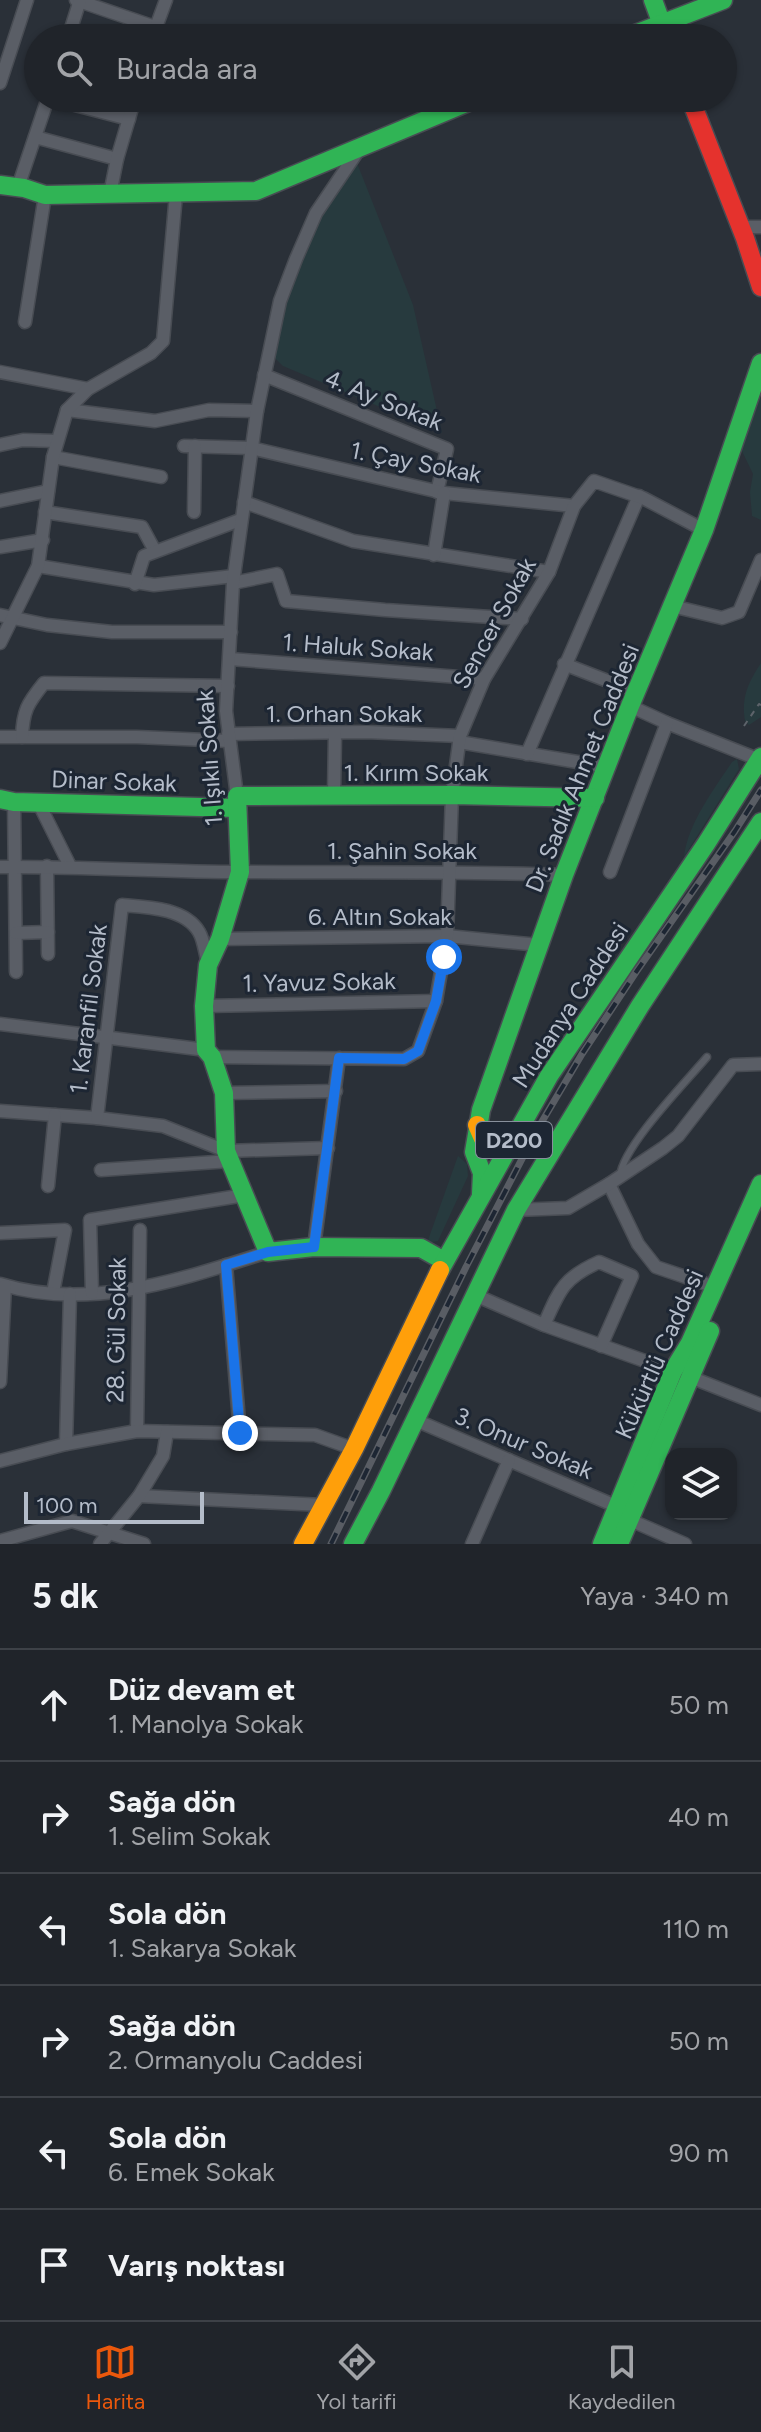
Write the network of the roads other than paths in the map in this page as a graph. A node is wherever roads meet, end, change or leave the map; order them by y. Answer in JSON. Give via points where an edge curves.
{"nodes":[{"id":1,"x":27,"y":0,"type":"edge"},
{"id":2,"x":78,"y":0,"type":"edge"},
{"id":3,"x":166,"y":0,"type":"edge"},
{"id":4,"x":653,"y":0,"type":"edge"},
{"id":5,"x":723,"y":0,"type":"edge"},
{"id":6,"x":108,"y":5,"type":"edge"},
{"id":7,"x":72,"y":24,"type":"edge"},
{"id":8,"x":140,"y":24,"type":"edge"},
{"id":9,"x":157,"y":24,"type":"edge"},
{"id":10,"x":662,"y":24,"type":"edge"},
{"id":11,"x":677,"y":24,"type":"edge"},
{"id":12,"x":0,"y":83,"type":"edge"},
{"id":13,"x":43,"y":112,"type":"edge"},
{"id":14,"x":102,"y":112,"type":"edge"},
{"id":15,"x":131,"y":112,"type":"edge"},
{"id":16,"x":443,"y":112,"type":"edge"},
{"id":17,"x":696,"y":112,"type":"edge"},
{"id":18,"x":129,"y":119,"type":"junction"},
{"id":19,"x":35,"y":137,"type":"junction"},
{"id":20,"x":362,"y":145,"type":"junction"},
{"id":21,"x":117,"y":159,"type":"junction"},
{"id":22,"x":9,"y":186,"type":"edge"},
{"id":23,"x":110,"y":194,"type":"junction"},
{"id":24,"x":176,"y":194,"type":"junction"},
{"id":25,"x":45,"y":195,"type":"junction"},
{"id":26,"x":741,"y":227,"type":"junction"},
{"id":27,"x":761,"y":227,"type":"edge"},
{"id":28,"x":761,"y":287,"type":"edge"},
{"id":29,"x":25,"y":322,"type":"dead end"},
{"id":30,"x":761,"y":363,"type":"edge"},
{"id":31,"x":0,"y":372,"type":"edge"},
{"id":32,"x":264,"y":375,"type":"junction"},
{"id":33,"x":88,"y":389,"type":"junction"},
{"id":34,"x":757,"y":390,"type":"edge"},
{"id":35,"x":67,"y":410,"type":"junction"},
{"id":36,"x":257,"y":411,"type":"junction"},
{"id":37,"x":0,"y":436,"type":"edge"},
{"id":38,"x":23,"y":440,"type":"junction"},
{"id":39,"x":56,"y":441,"type":"junction"},
{"id":40,"x":0,"y":445,"type":"edge"},
{"id":41,"x":251,"y":448,"type":"junction"},
{"id":42,"x":53,"y":457,"type":"junction"},
{"id":43,"x":161,"y":477,"type":"dead end"},
{"id":44,"x":48,"y":491,"type":"junction"},
{"id":45,"x":441,"y":492,"type":"junction"},
{"id":46,"x":639,"y":496,"type":"junction"},
{"id":47,"x":0,"y":501,"type":"edge"},
{"id":48,"x":244,"y":502,"type":"junction"},
{"id":49,"x":574,"y":506,"type":"junction"},
{"id":50,"x":45,"y":512,"type":"junction"},
{"id":51,"x":194,"y":512,"type":"dead end"},
{"id":52,"x":240,"y":520,"type":"junction"},
{"id":53,"x":704,"y":530,"type":"junction"},
{"id":54,"x":43,"y":540,"type":"junction"},
{"id":55,"x":0,"y":547,"type":"edge"},
{"id":56,"x":155,"y":551,"type":"junction"},
{"id":57,"x":434,"y":555,"type":"junction"},
{"id":58,"x":761,"y":560,"type":"edge"},
{"id":59,"x":38,"y":566,"type":"junction"},
{"id":60,"x":549,"y":572,"type":"junction"},
{"id":61,"x":234,"y":580,"type":"junction"},
{"id":62,"x":135,"y":584,"type":"junction"},
{"id":63,"x":672,"y":606,"type":"junction"},
{"id":64,"x":7,"y":615,"type":"edge"},
{"id":65,"x":522,"y":619,"type":"junction"},
{"id":66,"x":231,"y":632,"type":"junction"},
{"id":67,"x":0,"y":643,"type":"edge"},
{"id":68,"x":230,"y":659,"type":"junction"},
{"id":69,"x":564,"y":664,"type":"junction"},
{"id":70,"x":484,"y":679,"type":"junction"},
{"id":71,"x":228,"y":686,"type":"junction"},
{"id":72,"x":633,"y":699,"type":"junction"},
{"id":73,"x":667,"y":723,"type":"junction"},
{"id":74,"x":335,"y":733,"type":"junction"},
{"id":75,"x":0,"y":737,"type":"edge"},
{"id":76,"x":22,"y":737,"type":"junction"},
{"id":77,"x":228,"y":738,"type":"junction"},
{"id":78,"x":460,"y":739,"type":"junction"},
{"id":79,"x":527,"y":754,"type":"junction"},
{"id":80,"x":760,"y":759,"type":"edge"},
{"id":81,"x":607,"y":767,"type":"junction"},
{"id":82,"x":452,"y":795,"type":"junction"},
{"id":83,"x":334,"y":796,"type":"junction"},
{"id":84,"x":595,"y":798,"type":"junction"},
{"id":85,"x":7,"y":800,"type":"edge"},
{"id":86,"x":38,"y":802,"type":"junction"},
{"id":87,"x":237,"y":802,"type":"junction"},
{"id":88,"x":761,"y":822,"type":"edge"},
{"id":89,"x":47,"y":866,"type":"junction"},
{"id":90,"x":70,"y":866,"type":"junction"},
{"id":91,"x":0,"y":867,"type":"edge"},
{"id":92,"x":15,"y":867,"type":"junction"},
{"id":93,"x":449,"y":871,"type":"junction"},
{"id":94,"x":240,"y":872,"type":"junction"},
{"id":95,"x":610,"y":872,"type":"dead end"},
{"id":96,"x":564,"y":875,"type":"junction"},
{"id":97,"x":122,"y":905,"type":"joint"},
{"id":98,"x":48,"y":932,"type":"junction"},
{"id":99,"x":16,"y":933,"type":"junction"},
{"id":100,"x":447,"y":936,"type":"junction"},
{"id":101,"x":220,"y":939,"type":"junction"},
{"id":102,"x":539,"y":945,"type":"junction"},
{"id":103,"x":48,"y":954,"type":"dead end"},
{"id":104,"x":208,"y":965,"type":"junction"},
{"id":105,"x":16,"y":972,"type":"dead end"},
{"id":106,"x":436,"y":1001,"type":"junction"},
{"id":107,"x":204,"y":1006,"type":"junction"},
{"id":108,"x":0,"y":1024,"type":"edge"},
{"id":109,"x":106,"y":1036,"type":"junction"},
{"id":110,"x":209,"y":1054,"type":"junction"},
{"id":111,"x":707,"y":1057,"type":"dead end"},
{"id":112,"x":339,"y":1058,"type":"junction"},
{"id":113,"x":761,"y":1064,"type":"edge"},
{"id":114,"x":336,"y":1091,"type":"junction"},
{"id":115,"x":224,"y":1093,"type":"junction"},
{"id":116,"x":0,"y":1111,"type":"edge"},
{"id":117,"x":55,"y":1115,"type":"junction"},
{"id":118,"x":97,"y":1118,"type":"junction"},
{"id":119,"x":477,"y":1125,"type":"junction"},
{"id":120,"x":519,"y":1132,"type":"junction"},
{"id":121,"x":328,"y":1148,"type":"junction"},
{"id":122,"x":228,"y":1156,"type":"junction"},
{"id":123,"x":101,"y":1170,"type":"dead end"},
{"id":124,"x":614,"y":1180,"type":"junction"},
{"id":125,"x":761,"y":1184,"type":"edge"},
{"id":126,"x":48,"y":1186,"type":"dead end"},
{"id":127,"x":245,"y":1195,"type":"junction"},
{"id":128,"x":480,"y":1196,"type":"junction"},
{"id":129,"x":516,"y":1210,"type":"junction"},
{"id":130,"x":761,"y":1218,"type":"edge"},
{"id":131,"x":140,"y":1230,"type":"dead end"},
{"id":132,"x":0,"y":1233,"type":"edge"},
{"id":133,"x":314,"y":1247,"type":"junction"},
{"id":134,"x":268,"y":1252,"type":"junction"},
{"id":135,"x":444,"y":1261,"type":"junction"},
{"id":136,"x":226,"y":1265,"type":"junction"},
{"id":137,"x":2,"y":1285,"type":"edge"},
{"id":138,"x":715,"y":1287,"type":"junction"},
{"id":139,"x":138,"y":1290,"type":"junction"},
{"id":140,"x":53,"y":1293,"type":"junction"},
{"id":141,"x":92,"y":1293,"type":"junction"},
{"id":142,"x":70,"y":1294,"type":"junction"},
{"id":143,"x":475,"y":1295,"type":"junction"},
{"id":144,"x":544,"y":1325,"type":"junction"},
{"id":145,"x":601,"y":1346,"type":"junction"},
{"id":146,"x":682,"y":1374,"type":"junction"},
{"id":147,"x":0,"y":1382,"type":"edge"},
{"id":148,"x":761,"y":1405,"type":"edge"},
{"id":149,"x":414,"y":1420,"type":"junction"},
{"id":150,"x":137,"y":1431,"type":"junction"},
{"id":151,"x":167,"y":1432,"type":"junction"},
{"id":152,"x":240,"y":1433,"type":"junction"},
{"id":153,"x":66,"y":1444,"type":"junction"},
{"id":154,"x":354,"y":1449,"type":"junction"},
{"id":155,"x":509,"y":1460,"type":"junction"},
{"id":156,"x":0,"y":1461,"type":"edge"},
{"id":157,"x":139,"y":1496,"type":"junction"},
{"id":158,"x":323,"y":1505,"type":"junction"},
{"id":159,"x":624,"y":1514,"type":"junction"},
{"id":160,"x":109,"y":1533,"type":"junction"},
{"id":161,"x":0,"y":1541,"type":"edge"},
{"id":162,"x":100,"y":1544,"type":"edge"},
{"id":163,"x":144,"y":1544,"type":"edge"},
{"id":164,"x":303,"y":1544,"type":"edge"},
{"id":165,"x":353,"y":1544,"type":"edge"},
{"id":166,"x":472,"y":1544,"type":"edge"},
{"id":167,"x":602,"y":1544,"type":"edge"},
{"id":168,"x":619,"y":1544,"type":"edge"},
{"id":169,"x":685,"y":1544,"type":"edge"}],
"edges":[{"from":1,"to":12,"type":"street"},
{"from":2,"to":6,"type":"street"},
{"from":2,"to":7,"type":"street"},
{"from":3,"to":9,"type":"street"},
{"from":4,"to":10,"type":"main road"},
{"from":5,"to":11,"type":"main road"},
{"from":6,"to":8,"type":"street"},
{"from":13,"to":19,"type":"street"},
{"from":14,"to":18,"type":"street"},
{"from":15,"to":18,"type":"street"},
{"from":16,"to":20,"type":"main road"},
{"from":17,"to":26,"type":"main road"},
{"from":18,"to":21,"type":"street"},
{"from":19,"to":21,"type":"street"},
{"from":19,"to":22,"type":"street"},
{"from":20,"to":24,"type":"main road","via":[[256,191]]},
{"from":20,"to":32,"type":"street","name":"1. Işıklı Sokak","via":[[316,213],[280,301]]},
{"from":21,"to":23,"type":"street"},
{"from":22,"to":25,"type":"main road"},
{"from":23,"to":24,"type":"main road"},
{"from":23,"to":25,"type":"main road"},
{"from":24,"to":33,"type":"street","via":[[163,341]]},
{"from":25,"to":29,"type":"street"},
{"from":26,"to":27,"type":"street"},
{"from":26,"to":28,"type":"main road"},
{"from":30,"to":34,"type":"main road","name":"Dr. Sadık Ahmet Caddesi"},
{"from":31,"to":33,"type":"street"},
{"from":32,"to":36,"type":"street","name":"1. Işıklı Sokak"},
{"from":32,"to":45,"type":"street","name":"4. Ay Sokak","via":[[447,449]]},
{"from":33,"to":35,"type":"street"},
{"from":34,"to":53,"type":"main road","name":"Dr. Sadık Ahmet Caddesi"},
{"from":35,"to":36,"type":"street","via":[[155,421],[209,410]]},
{"from":35,"to":39,"type":"street"},
{"from":36,"to":41,"type":"street","name":"1. Işıklı Sokak"},
{"from":37,"to":38,"type":"street"},
{"from":38,"to":39,"type":"street"},
{"from":38,"to":40,"type":"street"},
{"from":39,"to":42,"type":"street"},
{"from":41,"to":45,"type":"street","name":"1. Çay Sokak"},
{"from":41,"to":48,"type":"street","name":"1. Işıklı Sokak"},
{"from":41,"to":51,"type":"street","name":"1. Çay Sokak","via":[[189,446]]},
{"from":42,"to":43,"type":"street"},
{"from":42,"to":44,"type":"street"},
{"from":44,"to":47,"type":"street"},
{"from":44,"to":50,"type":"street"},
{"from":45,"to":49,"type":"street","name":"1. Çay Sokak"},
{"from":45,"to":57,"type":"street"},
{"from":46,"to":49,"type":"street","name":"Sencer Sokak","via":[[594,481]]},
{"from":46,"to":53,"type":"street"},
{"from":46,"to":69,"type":"street"},
{"from":48,"to":52,"type":"street","name":"1. Işıklı Sokak"},
{"from":48,"to":57,"type":"street","via":[[338,538]]},
{"from":49,"to":60,"type":"street","name":"Sencer Sokak"},
{"from":50,"to":54,"type":"street"},
{"from":50,"to":56,"type":"street","via":[[142,527]]},
{"from":52,"to":56,"type":"street"},
{"from":52,"to":61,"type":"street","name":"1. Işıklı Sokak"},
{"from":53,"to":63,"type":"main road","name":"Dr. Sadık Ahmet Caddesi"},
{"from":54,"to":55,"type":"street"},
{"from":54,"to":59,"type":"street"},
{"from":56,"to":62,"type":"street","via":[[144,556]]},
{"from":57,"to":60,"type":"street"},
{"from":58,"to":63,"type":"street","via":[[739,612],[722,618]]},
{"from":59,"to":62,"type":"street"},
{"from":59,"to":64,"type":"street"},
{"from":60,"to":65,"type":"street","name":"Sencer Sokak"},
{"from":61,"to":62,"type":"street"},
{"from":61,"to":65,"type":"street","via":[[277,574],[286,601]]},
{"from":61,"to":66,"type":"street","name":"1. Işıklı Sokak"},
{"from":63,"to":72,"type":"main road","name":"Dr. Sadık Ahmet Caddesi"},
{"from":64,"to":66,"type":"street","via":[[112,632]]},
{"from":64,"to":67,"type":"street"},
{"from":65,"to":70,"type":"street","name":"Sencer Sokak"},
{"from":66,"to":68,"type":"street","name":"1. Işıklı Sokak"},
{"from":68,"to":70,"type":"street","name":"1. Haluk Sokak"},
{"from":68,"to":71,"type":"street","name":"1. Işıklı Sokak"},
{"from":69,"to":72,"type":"street"},
{"from":69,"to":79,"type":"street"},
{"from":70,"to":78,"type":"street","name":"Sencer Sokak"},
{"from":71,"to":76,"type":"street","via":[[44,683],[23,717]]},
{"from":71,"to":77,"type":"street","name":"1. Işıklı Sokak"},
{"from":72,"to":73,"type":"street"},
{"from":72,"to":81,"type":"main road","name":"Dr. Sadık Ahmet Caddesi"},
{"from":73,"to":80,"type":"street"},
{"from":73,"to":95,"type":"street"},
{"from":74,"to":77,"type":"street","name":"1. Orhan Sokak"},
{"from":74,"to":78,"type":"street","name":"1. Orhan Sokak"},
{"from":74,"to":83,"type":"street"},
{"from":75,"to":76,"type":"street","name":"1. Orhan Sokak"},
{"from":76,"to":77,"type":"street","name":"1. Orhan Sokak"},
{"from":77,"to":87,"type":"street","name":"1. Işıklı Sokak"},
{"from":78,"to":79,"type":"street","name":"1. Orhan Sokak"},
{"from":78,"to":82,"type":"street","name":"Sencer Sokak"},
{"from":79,"to":81,"type":"street","name":"1. Orhan Sokak"},
{"from":80,"to":120,"type":"main road","name":"Mudanya Caddesi","number":"D200","via":[[549,1076]]},
{"from":81,"to":84,"type":"main road","name":"Dr. Sadık Ahmet Caddesi"},
{"from":82,"to":83,"type":"main road","name":"1. Kırım Sokak"},
{"from":82,"to":84,"type":"main road","name":"1. Kırım Sokak"},
{"from":82,"to":93,"type":"street","name":"Sencer Sokak"},
{"from":83,"to":87,"type":"main road","name":"1. Kırım Sokak"},
{"from":84,"to":96,"type":"main road","name":"Dr. Sadık Ahmet Caddesi"},
{"from":85,"to":86,"type":"main road","name":"Dinar Sokak"},
{"from":85,"to":92,"type":"street"},
{"from":86,"to":87,"type":"main road","name":"Dinar Sokak"},
{"from":86,"to":90,"type":"street","name":"Dinar Sokak"},
{"from":87,"to":94,"type":"main road","name":"1. Işıklı Sokak"},
{"from":88,"to":129,"type":"main road","number":"D200","via":[[640,1006]]},
{"from":89,"to":90,"type":"street","name":"1. Şahin Sokak"},
{"from":89,"to":92,"type":"street","name":"1. Şahin Sokak"},
{"from":89,"to":98,"type":"street"},
{"from":90,"to":94,"type":"street","name":"1. Şahin Sokak"},
{"from":91,"to":92,"type":"street","name":"1. Şahin Sokak"},
{"from":92,"to":99,"type":"street"},
{"from":93,"to":94,"type":"street","name":"1. Şahin Sokak"},
{"from":93,"to":96,"type":"street","name":"1. Şahin Sokak"},
{"from":93,"to":100,"type":"street","name":"Sencer Sokak"},
{"from":94,"to":101,"type":"main road","name":"1. Işıklı Sokak"},
{"from":96,"to":102,"type":"main road","name":"Dr. Sadık Ahmet Caddesi"},
{"from":97,"to":104,"type":"street","name":"1. Işıklı Sokak","via":[[151,907],[190,920],[201,934]]},
{"from":97,"to":109,"type":"street","name":"1. Karanfil Sokak"},
{"from":98,"to":99,"type":"street"},
{"from":98,"to":103,"type":"street"},
{"from":99,"to":105,"type":"street"},
{"from":100,"to":101,"type":"street","name":"6. Altın Sokak"},
{"from":100,"to":102,"type":"street","name":"6. Altın Sokak"},
{"from":100,"to":106,"type":"street","name":"Sencer Sokak"},
{"from":101,"to":104,"type":"main road","name":"1. Işıklı Sokak"},
{"from":102,"to":119,"type":"main road","name":"Dr. Sadık Ahmet Caddesi"},
{"from":104,"to":107,"type":"main road","name":"1. Işıklı Sokak"},
{"from":106,"to":107,"type":"street","name":"1. Yavuz Sokak"},
{"from":106,"to":112,"type":"street","name":"Sencer Sokak","via":[[418,1051],[404,1059]]},
{"from":107,"to":110,"type":"main road","name":"1. Işıklı Sokak"},
{"from":108,"to":109,"type":"street"},
{"from":109,"to":110,"type":"street"},
{"from":109,"to":118,"type":"street","name":"1. Karanfil Sokak"},
{"from":110,"to":112,"type":"street"},
{"from":110,"to":115,"type":"main road","name":"1. Işıklı Sokak"},
{"from":111,"to":124,"type":"lane","via":[[639,1137]]},
{"from":112,"to":114,"type":"street"},
{"from":113,"to":124,"type":"street","via":[[733,1065],[678,1136]]},
{"from":114,"to":115,"type":"street"},
{"from":114,"to":121,"type":"street"},
{"from":115,"to":122,"type":"main road","name":"1. Işıklı Sokak"},
{"from":116,"to":117,"type":"street"},
{"from":117,"to":118,"type":"street"},
{"from":117,"to":126,"type":"street"},
{"from":118,"to":122,"type":"street","via":[[163,1126]]},
{"from":119,"to":120,"type":"main road","via":[[489,1144]]},
{"from":119,"to":128,"type":"main road","name":"Dr. Sadık Ahmet Caddesi","via":[[474,1152],[482,1173]]},
{"from":120,"to":128,"type":"main road","name":"Mudanya Caddesi","number":"D200"},
{"from":121,"to":122,"type":"street"},
{"from":121,"to":133,"type":"street"},
{"from":122,"to":123,"type":"street"},
{"from":122,"to":127,"type":"main road","name":"1. Işıklı Sokak"},
{"from":124,"to":129,"type":"street","via":[[568,1208]]},
{"from":124,"to":138,"type":"street","via":[[638,1244],[656,1267]]},
{"from":125,"to":138,"type":"main road","name":"Kükürtlü Caddesi"},
{"from":127,"to":134,"type":"main road","name":"1. Işıklı Sokak"},
{"from":127,"to":141,"type":"street","via":[[90,1220]]},
{"from":128,"to":135,"type":"main road","name":"Mudanya Caddesi","number":"D200"},
{"from":129,"to":143,"type":"main road","number":"D200"},
{"from":130,"to":146,"type":"main road","name":"Kükürtlü Caddesi"},
{"from":131,"to":139,"type":"street","name":"28. Gül Sokak"},
{"from":132,"to":140,"type":"street","via":[[65,1230]]},
{"from":133,"to":134,"type":"main road"},
{"from":133,"to":135,"type":"main road","via":[[421,1248]]},
{"from":134,"to":136,"type":"street"},
{"from":135,"to":154,"type":"main road","name":"Mudanya Caddesi","number":"D200"},
{"from":136,"to":139,"type":"street"},
{"from":136,"to":152,"type":"street"},
{"from":137,"to":140,"type":"street"},
{"from":137,"to":147,"type":"street"},
{"from":138,"to":146,"type":"main road","name":"Kükürtlü Caddesi"},
{"from":139,"to":141,"type":"street"},
{"from":139,"to":150,"type":"street","name":"28. Gül Sokak"},
{"from":140,"to":142,"type":"street"},
{"from":141,"to":142,"type":"street"},
{"from":142,"to":153,"type":"street"},
{"from":143,"to":144,"type":"street"},
{"from":143,"to":149,"type":"main road","number":"D200"},
{"from":144,"to":145,"type":"street"},
{"from":144,"to":145,"type":"street","via":[[559,1290],[599,1262],[632,1276]]},
{"from":145,"to":146,"type":"street"},
{"from":146,"to":148,"type":"street"},
{"from":146,"to":159,"type":"main road","name":"Kükürtlü Caddesi"},
{"from":149,"to":155,"type":"street","name":"3. Onur Sokak"},
{"from":149,"to":165,"type":"main road","number":"D200"},
{"from":150,"to":151,"type":"street"},
{"from":150,"to":153,"type":"street"},
{"from":151,"to":152,"type":"street"},
{"from":151,"to":157,"type":"street","via":[[163,1456]]},
{"from":152,"to":154,"type":"street","via":[[315,1435]]},
{"from":153,"to":156,"type":"street"},
{"from":154,"to":158,"type":"main road","name":"Mudanya Caddesi","number":"D200"},
{"from":155,"to":159,"type":"street","name":"3. Onur Sokak"},
{"from":155,"to":166,"type":"street"},
{"from":157,"to":158,"type":"street"},
{"from":157,"to":160,"type":"street"},
{"from":158,"to":164,"type":"main road","name":"Mudanya Caddesi","number":"D200"},
{"from":159,"to":167,"type":"main road","name":"Kükürtlü Caddesi"},
{"from":159,"to":168,"type":"main road","name":"Kükürtlü Caddesi"},
{"from":159,"to":169,"type":"street","name":"3. Onur Sokak"},
{"from":160,"to":161,"type":"street","via":[[72,1521]]},
{"from":160,"to":162,"type":"street"},
{"from":160,"to":163,"type":"street"}]}
